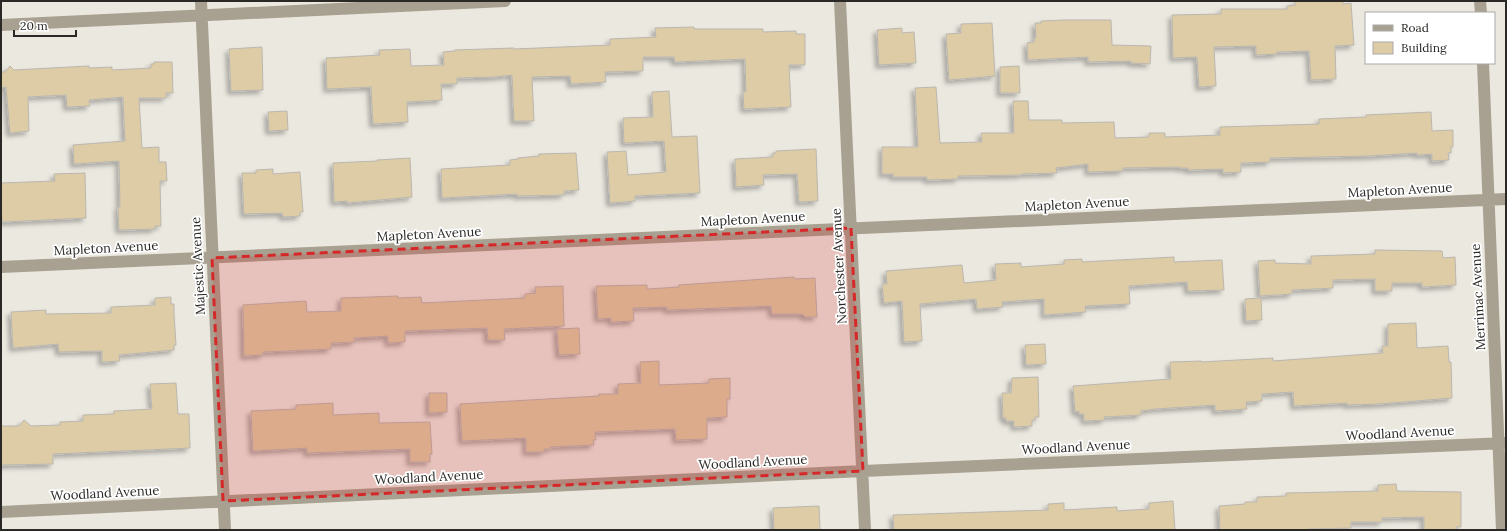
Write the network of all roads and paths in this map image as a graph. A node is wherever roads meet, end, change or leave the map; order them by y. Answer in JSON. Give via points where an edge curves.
{"nodes":[{"id":1,"x":201,"y":1,"type":"edge"},
{"id":2,"x":505,"y":1,"type":"edge"},
{"id":3,"x":840,"y":1,"type":"edge"},
{"id":4,"x":1480,"y":1,"type":"edge"},
{"id":5,"x":1481,"y":12,"type":"edge"},
{"id":6,"x":201,"y":16,"type":"junction"},
{"id":7,"x":1,"y":26,"type":"edge"},
{"id":8,"x":1483,"y":64,"type":"edge"},
{"id":9,"x":1506,"y":199,"type":"edge"},
{"id":10,"x":1488,"y":200,"type":"junction"},
{"id":11,"x":851,"y":228,"type":"junction"},
{"id":12,"x":212,"y":258,"type":"junction"},
{"id":13,"x":1,"y":267,"type":"edge"},
{"id":14,"x":1502,"y":443,"type":"edge"},
{"id":15,"x":863,"y":471,"type":"junction"},
{"id":16,"x":223,"y":501,"type":"junction"},
{"id":17,"x":1,"y":512,"type":"edge"},
{"id":18,"x":225,"y":530,"type":"edge"},
{"id":19,"x":865,"y":530,"type":"edge"},
{"id":20,"x":1502,"y":530,"type":"edge"}],
"edges":[{"from":1,"to":6,"type":"street","name":"Majestic Avenue"},
{"from":2,"to":6,"type":"street"},
{"from":3,"to":11,"type":"street","name":"Norchester Avenue"},
{"from":4,"to":5,"type":"street"},
{"from":6,"to":7,"type":"street"},
{"from":6,"to":12,"type":"street","name":"Majestic Avenue"},
{"from":8,"to":10,"type":"street","name":"Merrimac Avenue"},
{"from":9,"to":10,"type":"street","name":"Mapleton Avenue"},
{"from":10,"to":11,"type":"street","name":"Mapleton Avenue"},
{"from":10,"to":14,"type":"street","name":"Merrimac Avenue"},
{"from":11,"to":12,"type":"street","name":"Mapleton Avenue"},
{"from":11,"to":15,"type":"street","name":"Norchester Avenue"},
{"from":12,"to":13,"type":"street","name":"Mapleton Avenue"},
{"from":12,"to":16,"type":"street","name":"Majestic Avenue"},
{"from":14,"to":15,"type":"street","name":"Woodland Avenue"},
{"from":14,"to":20,"type":"street","name":"Merrimac Avenue"},
{"from":15,"to":16,"type":"street","name":"Woodland Avenue"},
{"from":15,"to":19,"type":"street","name":"Norchester Avenue"},
{"from":16,"to":17,"type":"street","name":"Woodland Avenue"},
{"from":16,"to":18,"type":"street","name":"Majestic Avenue"}]}
